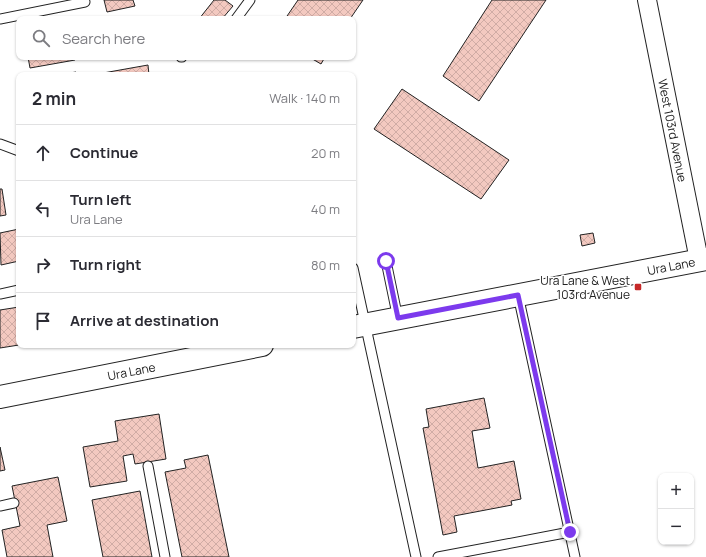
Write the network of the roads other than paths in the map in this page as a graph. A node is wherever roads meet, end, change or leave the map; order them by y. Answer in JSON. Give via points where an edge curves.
{"nodes":[{"id":1,"x":250,"y":0,"type":"edge"},
{"id":2,"x":646,"y":0,"type":"edge"},
{"id":3,"x":85,"y":2,"type":"dead end"},
{"id":4,"x":238,"y":16,"type":"edge"},
{"id":5,"x":0,"y":19,"type":"edge"},
{"id":6,"x":0,"y":144,"type":"edge"},
{"id":7,"x":16,"y":149,"type":"edge"},
{"id":8,"x":703,"y":259,"type":"edge"},
{"id":9,"x":386,"y":261,"type":"dead end"},
{"id":10,"x":16,"y":291,"type":"edge"},
{"id":11,"x":0,"y":294,"type":"edge"},
{"id":12,"x":518,"y":295,"type":"junction"},
{"id":13,"x":356,"y":297,"type":"edge"},
{"id":14,"x":398,"y":318,"type":"junction"},
{"id":15,"x":359,"y":326,"type":"edge"},
{"id":16,"x":247,"y":348,"type":"edge"},
{"id":17,"x":0,"y":397,"type":"edge"},
{"id":18,"x":148,"y":466,"type":"dead end"},
{"id":19,"x":14,"y":503,"type":"dead end"},
{"id":20,"x":0,"y":506,"type":"edge"},
{"id":21,"x":570,"y":532,"type":"junction"},
{"id":22,"x":165,"y":557,"type":"edge"},
{"id":23,"x":416,"y":557,"type":"edge"},
{"id":24,"x":438,"y":557,"type":"edge"},
{"id":25,"x":575,"y":557,"type":"edge"}],
"edges":[{"from":1,"to":4,"type":"lane"},
{"from":2,"to":8,"type":"street","name":"West 103rd Avenue"},
{"from":3,"to":5,"type":"lane"},
{"from":6,"to":7,"type":"lane"},
{"from":8,"to":12,"type":"street","name":"Ura Lane"},
{"from":9,"to":14,"type":"lane"},
{"from":10,"to":11,"type":"lane"},
{"from":12,"to":14,"type":"street","name":"Ura Lane"},
{"from":12,"to":21,"type":"lane"},
{"from":13,"to":15,"type":"lane"},
{"from":14,"to":15,"type":"street","name":"Ura Lane"},
{"from":15,"to":23,"type":"lane"},
{"from":16,"to":17,"type":"street","name":"Ura Lane"},
{"from":18,"to":22,"type":"lane"},
{"from":19,"to":20,"type":"lane"},
{"from":21,"to":24,"type":"lane"},
{"from":21,"to":25,"type":"lane"}]}
